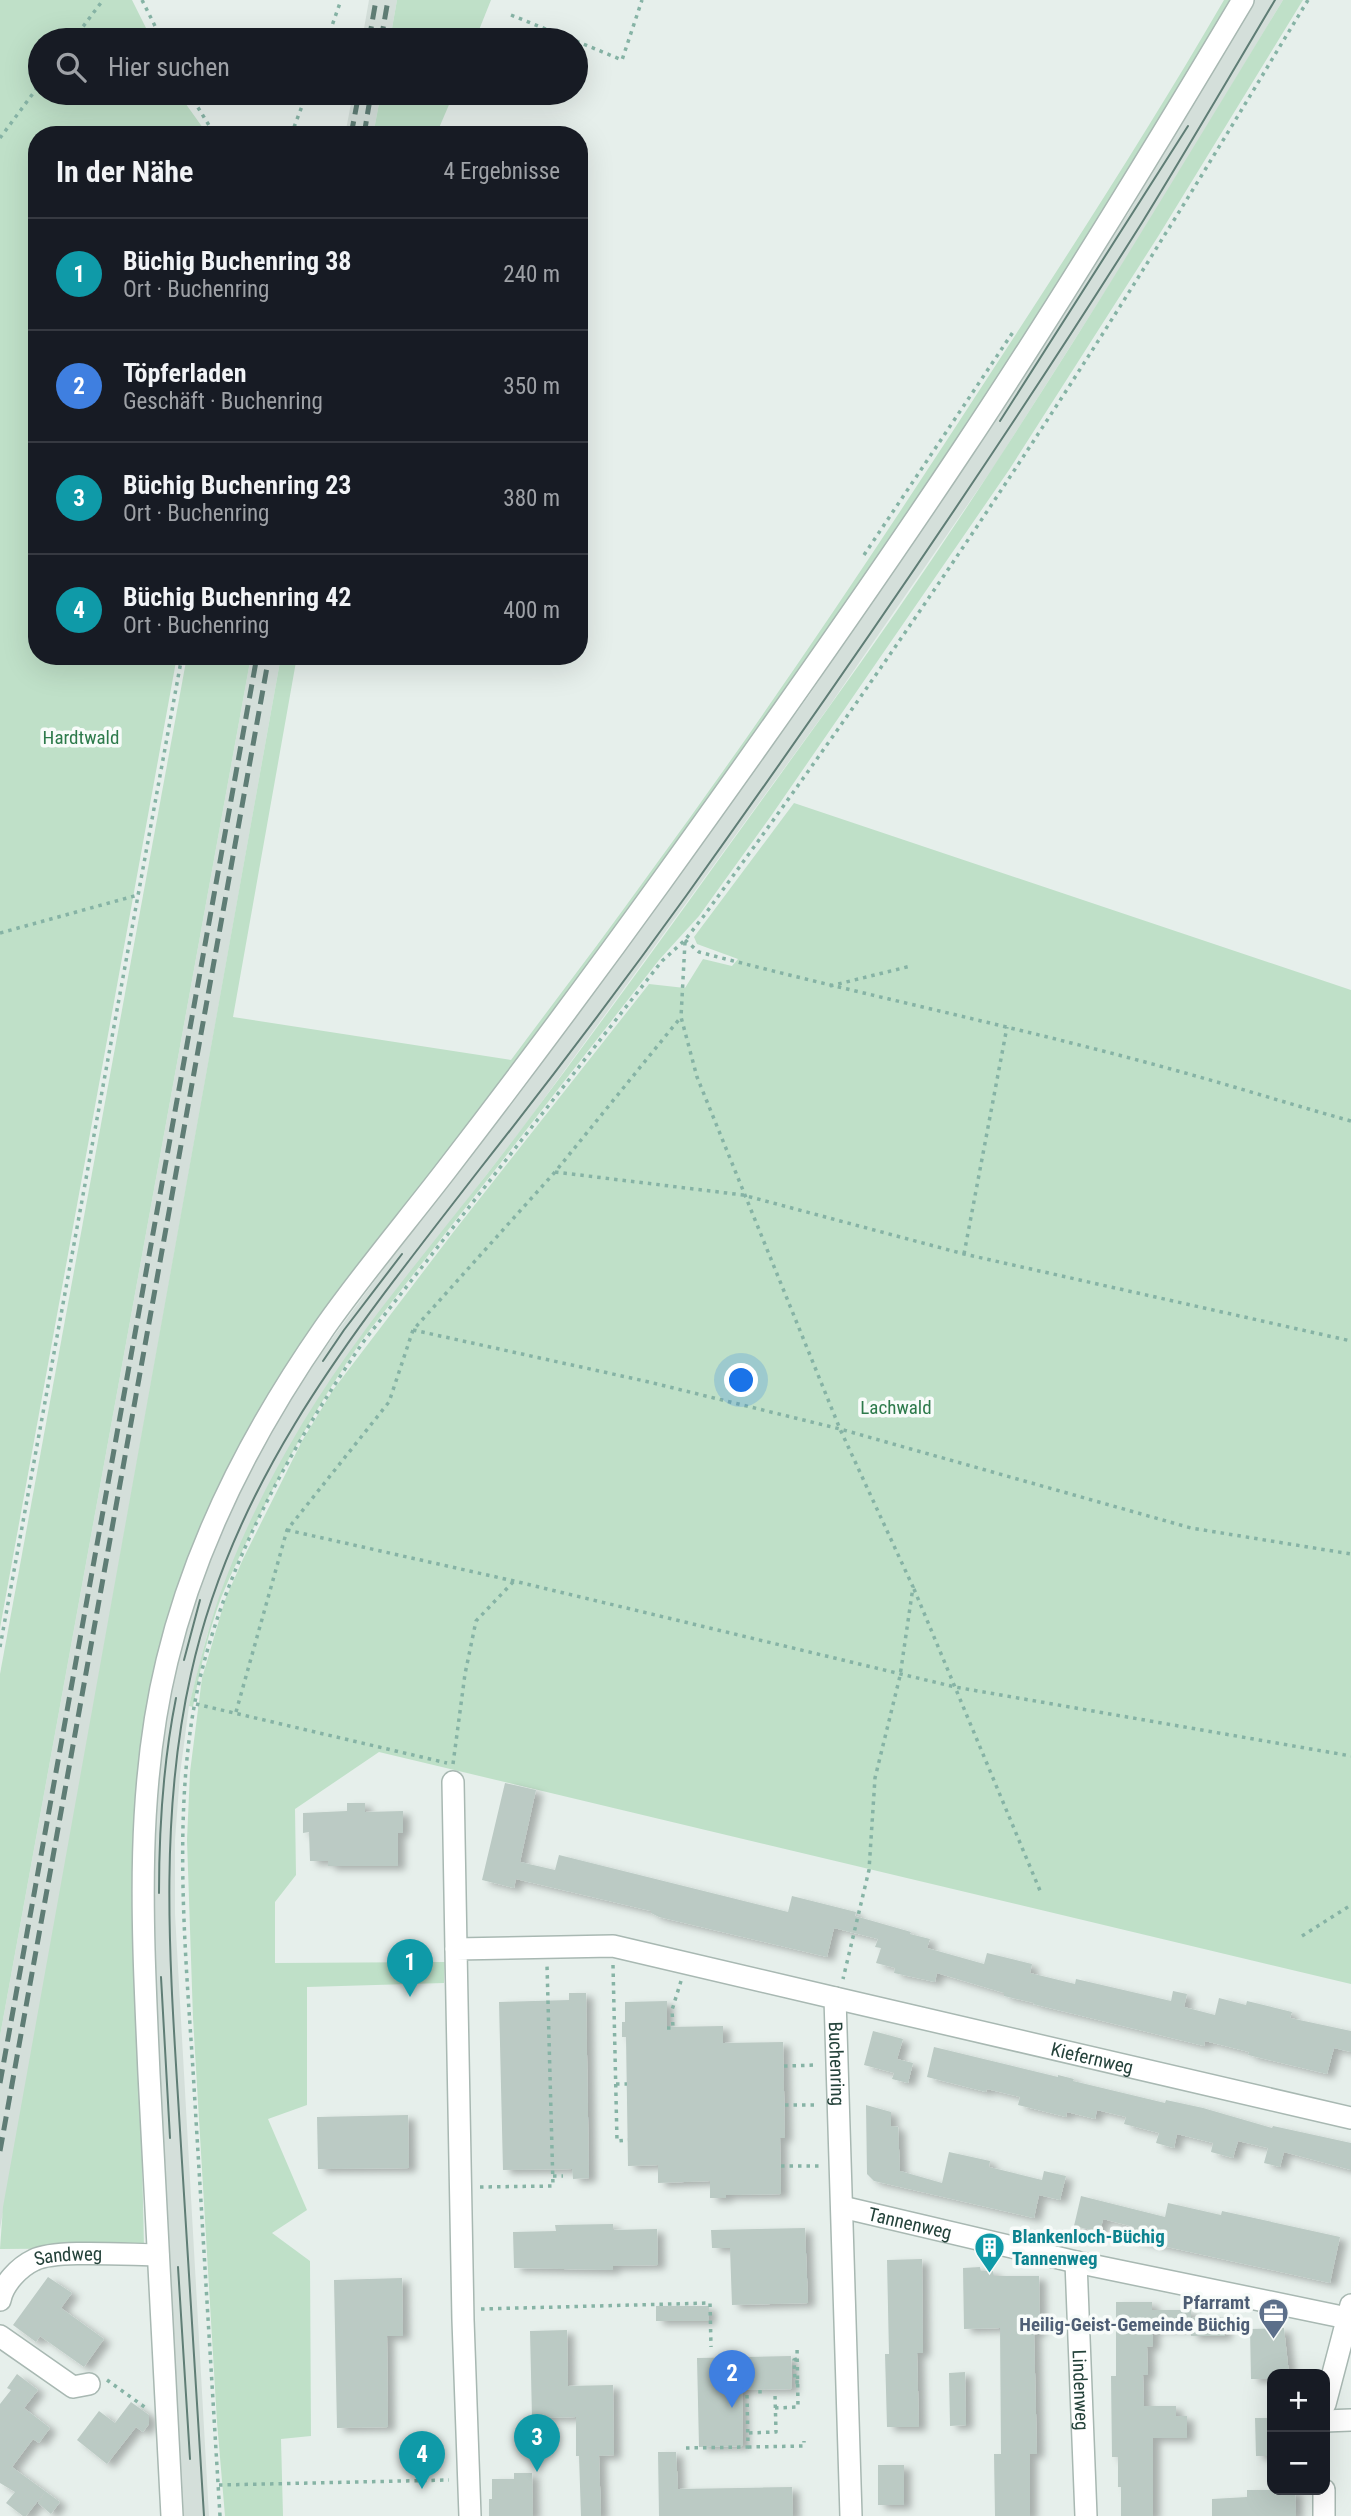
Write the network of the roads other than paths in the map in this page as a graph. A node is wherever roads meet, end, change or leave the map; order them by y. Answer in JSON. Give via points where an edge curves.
{"nodes":[{"id":1,"x":1243,"y":0,"type":"edge"},
{"id":2,"x":453,"y":1773,"type":"road end"},
{"id":3,"x":456,"y":1949,"type":"junction"},
{"id":4,"x":835,"y":1998,"type":"junction"},
{"id":5,"x":1351,"y":2118,"type":"edge"},
{"id":6,"x":842,"y":2207,"type":"junction"},
{"id":7,"x":158,"y":2255,"type":"junction"},
{"id":8,"x":1076,"y":2262,"type":"junction"},
{"id":9,"x":0,"y":2300,"type":"edge"},
{"id":10,"x":1349,"y":2311,"type":"edge"},
{"id":11,"x":0,"y":2336,"type":"edge"},
{"id":12,"x":89,"y":2384,"type":"road end"},
{"id":13,"x":1330,"y":2385,"type":"edge"},
{"id":14,"x":1351,"y":2420,"type":"edge"},
{"id":15,"x":1330,"y":2421,"type":"edge"},
{"id":16,"x":1324,"y":2495,"type":"edge"},
{"id":17,"x":172,"y":2516,"type":"edge"},
{"id":18,"x":470,"y":2516,"type":"edge"},
{"id":19,"x":850,"y":2516,"type":"edge"},
{"id":20,"x":1086,"y":2516,"type":"edge"},
{"id":21,"x":1324,"y":2516,"type":"edge"}],
"edges":[{"from":1,"to":7,"type":"street","via":[[1119,207],[965,446],[622,937],[327,1326],[268,1415],[232,1481],[188,1583],[156,1712],[148,1772],[143,1913]]},
{"from":2,"to":3,"type":"street"},
{"from":3,"to":4,"type":"street","name":"Buchenring","via":[[613,1946]]},
{"from":3,"to":18,"type":"street"},
{"from":4,"to":5,"type":"street","name":"Kiefernweg"},
{"from":4,"to":6,"type":"street","name":"Buchenring"},
{"from":6,"to":8,"type":"street","name":"Tannenweg"},
{"from":6,"to":19,"type":"street","name":"Buchenring"},
{"from":7,"to":9,"type":"street","name":"Sandweg","via":[[35,2259],[16,2273]]},
{"from":7,"to":17,"type":"street"},
{"from":8,"to":10,"type":"street","name":"Tannenweg"},
{"from":8,"to":20,"type":"street","name":"Lindenweg"},
{"from":10,"to":13,"type":"street"},
{"from":11,"to":12,"type":"street","via":[[73,2387]]},
{"from":14,"to":15,"type":"street"},
{"from":16,"to":21,"type":"street"}]}
